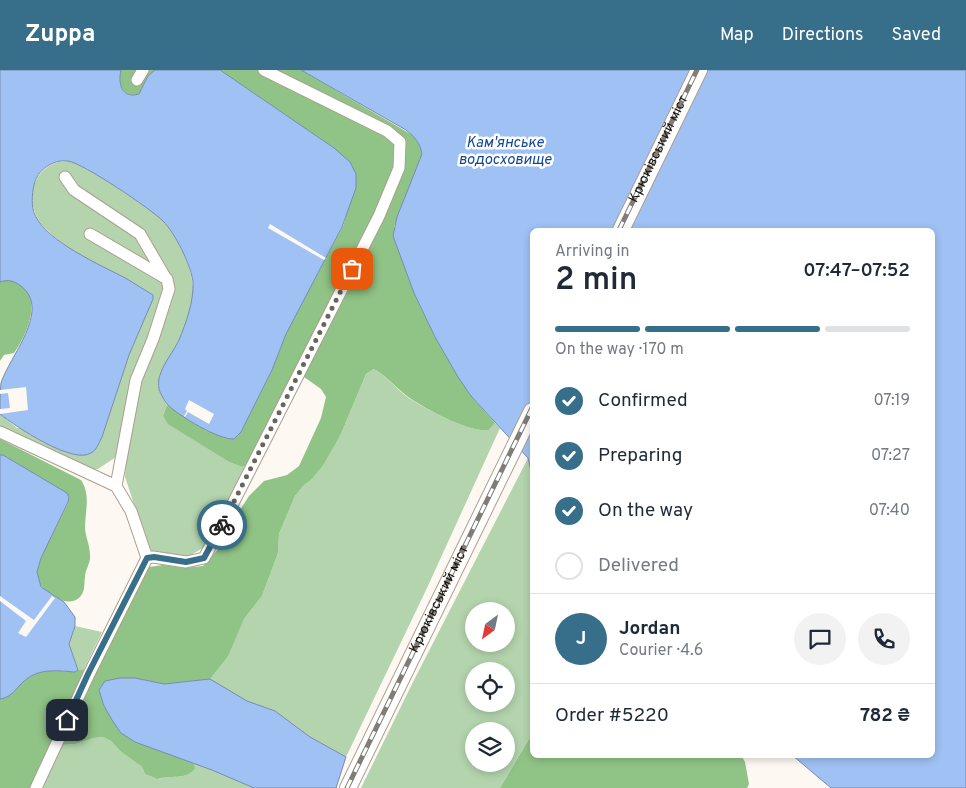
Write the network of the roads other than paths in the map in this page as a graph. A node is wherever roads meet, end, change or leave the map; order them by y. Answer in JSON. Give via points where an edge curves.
{"nodes":[{"id":1,"x":264,"y":70,"type":"edge"},
{"id":2,"x":700,"y":70,"type":"edge"},
{"id":3,"x":65,"y":177,"type":"dead end"},
{"id":4,"x":622,"y":228,"type":"edge"},
{"id":5,"x":90,"y":234,"type":"dead end"},
{"id":6,"x":167,"y":279,"type":"junction"},
{"id":7,"x":530,"y":415,"type":"edge"},
{"id":8,"x":0,"y":432,"type":"edge"},
{"id":9,"x":116,"y":486,"type":"junction"},
{"id":10,"x":147,"y":558,"type":"junction"},
{"id":11,"x":36,"y":788,"type":"edge"},
{"id":12,"x":348,"y":788,"type":"edge"}],
"edges":[{"from":1,"to":10,"type":"street","via":[[387,131],[400,142],[399,168],[379,216],[204,558],[186,562]]},
{"from":2,"to":4,"type":"highway","name":"Крюківський міст"},
{"from":3,"to":6,"type":"street","via":[[74,190],[140,234]]},
{"from":5,"to":6,"type":"street"},
{"from":6,"to":9,"type":"street","via":[[170,289],[136,380]]},
{"from":7,"to":12,"type":"highway","name":"Крюківський міст"},
{"from":8,"to":9,"type":"street"},
{"from":9,"to":10,"type":"street","via":[[131,511]]},
{"from":10,"to":11,"type":"street","via":[[88,674]]}]}
